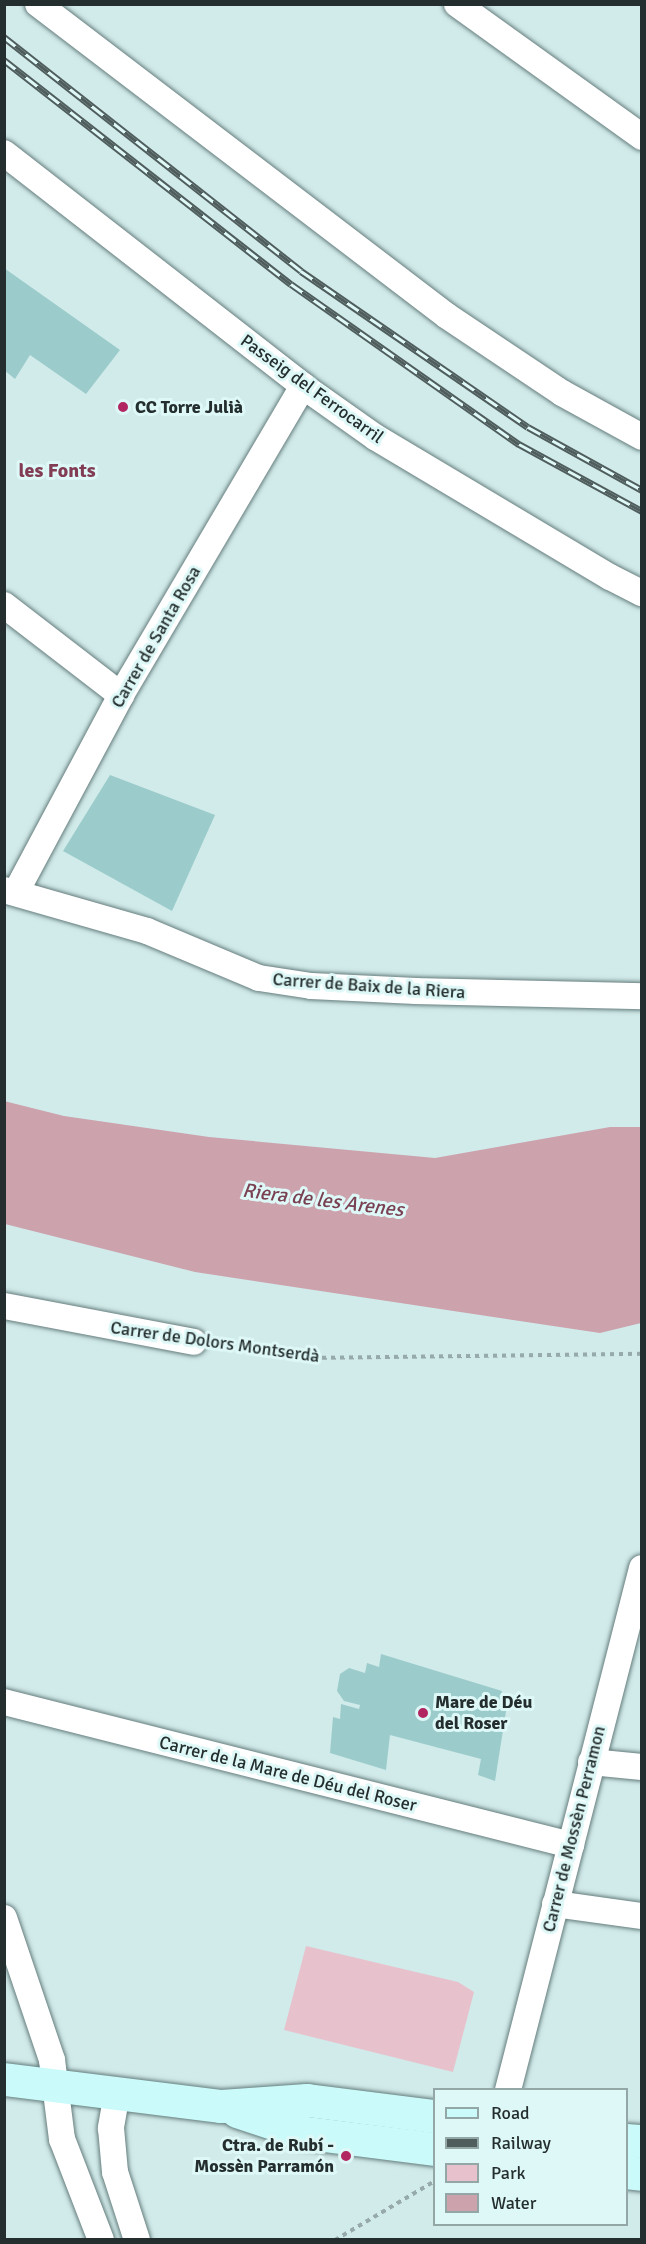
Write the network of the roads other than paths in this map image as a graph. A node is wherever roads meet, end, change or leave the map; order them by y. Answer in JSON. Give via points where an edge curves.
{"nodes":[{"id":1,"x":38,"y":4,"type":"edge"},
{"id":2,"x":458,"y":4,"type":"edge"},
{"id":3,"x":642,"y":137,"type":"edge"},
{"id":4,"x":4,"y":153,"type":"edge"},
{"id":5,"x":303,"y":386,"type":"junction"},
{"id":6,"x":642,"y":437,"type":"edge"},
{"id":7,"x":642,"y":593,"type":"edge"},
{"id":8,"x":4,"y":605,"type":"edge"},
{"id":9,"x":121,"y":695,"type":"junction"},
{"id":10,"x":10,"y":891,"type":"edge"},
{"id":11,"x":642,"y":996,"type":"edge"},
{"id":12,"x":4,"y":1306,"type":"edge"},
{"id":13,"x":194,"y":1342,"type":"road end"},
{"id":14,"x":642,"y":1568,"type":"edge"},
{"id":15,"x":4,"y":1702,"type":"edge"},
{"id":16,"x":591,"y":1762,"type":"junction"},
{"id":17,"x":642,"y":1767,"type":"edge"},
{"id":18,"x":571,"y":1845,"type":"junction"},
{"id":19,"x":555,"y":1904,"type":"junction"},
{"id":20,"x":642,"y":1917,"type":"edge"},
{"id":21,"x":4,"y":1918,"type":"edge"},
{"id":22,"x":4,"y":2079,"type":"edge"},
{"id":23,"x":57,"y":2085,"type":"junction"},
{"id":24,"x":509,"y":2088,"type":"edge"},
{"id":25,"x":117,"y":2093,"type":"junction"},
{"id":26,"x":221,"y":2106,"type":"junction"},
{"id":27,"x":433,"y":2116,"type":"edge"},
{"id":28,"x":433,"y":2149,"type":"edge"},
{"id":29,"x":101,"y":2240,"type":"edge"},
{"id":30,"x":137,"y":2240,"type":"edge"}],
"edges":[{"from":1,"to":6,"type":"street","via":[[447,316],[562,393]]},
{"from":2,"to":3,"type":"street"},
{"from":4,"to":5,"type":"street","name":"Passeig del Ferrocarril"},
{"from":5,"to":7,"type":"street","name":"Passeig del Ferrocarril","via":[[449,483]]},
{"from":5,"to":9,"type":"street","name":"Carrer de Santa Rosa"},
{"from":8,"to":9,"type":"street"},
{"from":9,"to":10,"type":"street","name":"Carrer de Santa Rosa"},
{"from":10,"to":11,"type":"street","name":"Carrer de Baix de la Riera","via":[[147,931],[259,978],[381,989]]},
{"from":12,"to":13,"type":"street","name":"Carrer de Dolors Montserdà"},
{"from":14,"to":16,"type":"street","name":"Carrer de Mossèn Perramon"},
{"from":15,"to":18,"type":"street","name":"Carrer de la Mare de Déu del Roser"},
{"from":16,"to":17,"type":"street"},
{"from":16,"to":18,"type":"street","name":"Carrer de Mossèn Perramon"},
{"from":18,"to":19,"type":"street","name":"Carrer de Mossèn Perramon"},
{"from":19,"to":20,"type":"street"},
{"from":19,"to":24,"type":"street","name":"Carrer de Mossèn Perramon"},
{"from":21,"to":23,"type":"street"},
{"from":22,"to":23,"type":"main road"},
{"from":23,"to":25,"type":"main road"},
{"from":23,"to":29,"type":"street","via":[[62,2139]]},
{"from":25,"to":26,"type":"main road"},
{"from":25,"to":30,"type":"street","via":[[111,2128],[114,2160]]},
{"from":26,"to":27,"type":"main road","via":[[307,2100]]},
{"from":26,"to":28,"type":"main road","via":[[300,2133]]}]}
